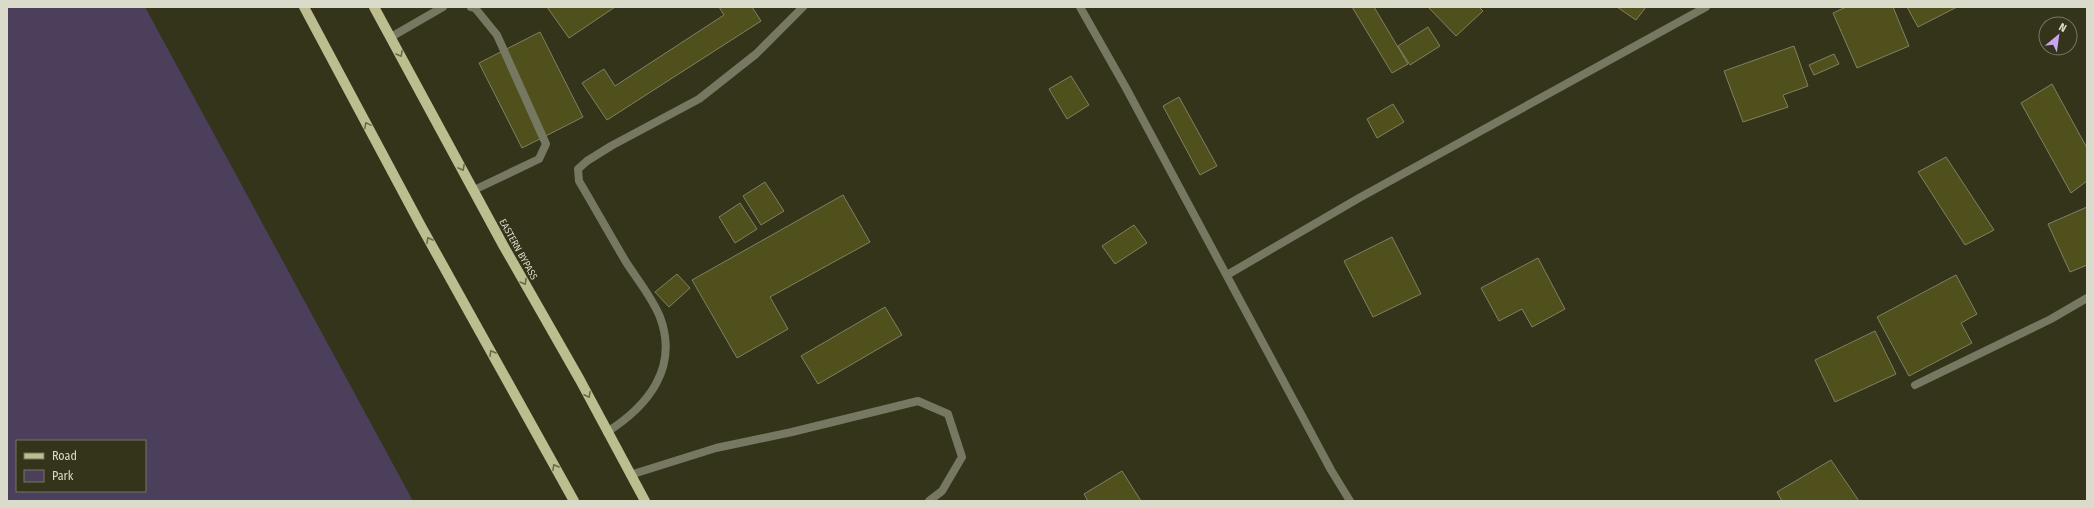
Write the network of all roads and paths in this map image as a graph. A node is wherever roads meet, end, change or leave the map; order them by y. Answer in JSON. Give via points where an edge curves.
{"nodes":[{"id":1,"x":304,"y":7,"type":"edge"},
{"id":2,"x":374,"y":7,"type":"edge"},
{"id":3,"x":444,"y":7,"type":"edge"},
{"id":4,"x":471,"y":7,"type":"edge"},
{"id":5,"x":803,"y":7,"type":"edge"},
{"id":6,"x":1080,"y":7,"type":"edge"},
{"id":7,"x":1706,"y":7,"type":"edge"},
{"id":8,"x":391,"y":37,"type":"junction"},
{"id":9,"x":474,"y":190,"type":"junction"},
{"id":10,"x":1227,"y":275,"type":"junction"},
{"id":11,"x":2087,"y":298,"type":"edge"},
{"id":12,"x":1915,"y":384,"type":"dead end"},
{"id":13,"x":607,"y":432,"type":"junction"},
{"id":14,"x":630,"y":475,"type":"junction"},
{"id":15,"x":574,"y":501,"type":"edge"},
{"id":16,"x":645,"y":501,"type":"edge"},
{"id":17,"x":929,"y":501,"type":"edge"},
{"id":18,"x":1350,"y":501,"type":"edge"}],
"edges":[{"from":15,"to":1,"type":"main road","one_way":true,"via":[[421,226]]},
{"from":2,"to":8,"type":"main road","name":"EASTERN BYPASS"},
{"from":3,"to":8,"type":"street"},
{"from":4,"to":9,"type":"street","via":[[497,35],[546,144],[539,159]]},
{"from":5,"to":13,"type":"street","via":[[756,54],[699,100],[611,146],[578,169],[579,181],[659,315],[666,345],[661,373],[647,400],[628,419]]},
{"from":6,"to":10,"type":"street"},
{"from":7,"to":10,"type":"street","via":[[1360,198]]},
{"from":8,"to":9,"type":"main road","name":"EASTERN BYPASS","one_way":true},
{"from":9,"to":13,"type":"main road","name":"EASTERN BYPASS","one_way":true},
{"from":10,"to":18,"type":"street"},
{"from":11,"to":12,"type":"street","via":[[2051,319]]},
{"from":13,"to":14,"type":"main road","name":"EASTERN BYPASS"},
{"from":14,"to":16,"type":"main road","name":"EASTERN BYPASS"},
{"from":14,"to":17,"type":"street","via":[[716,448],[918,401],[948,414],[962,458],[942,491]]}]}
